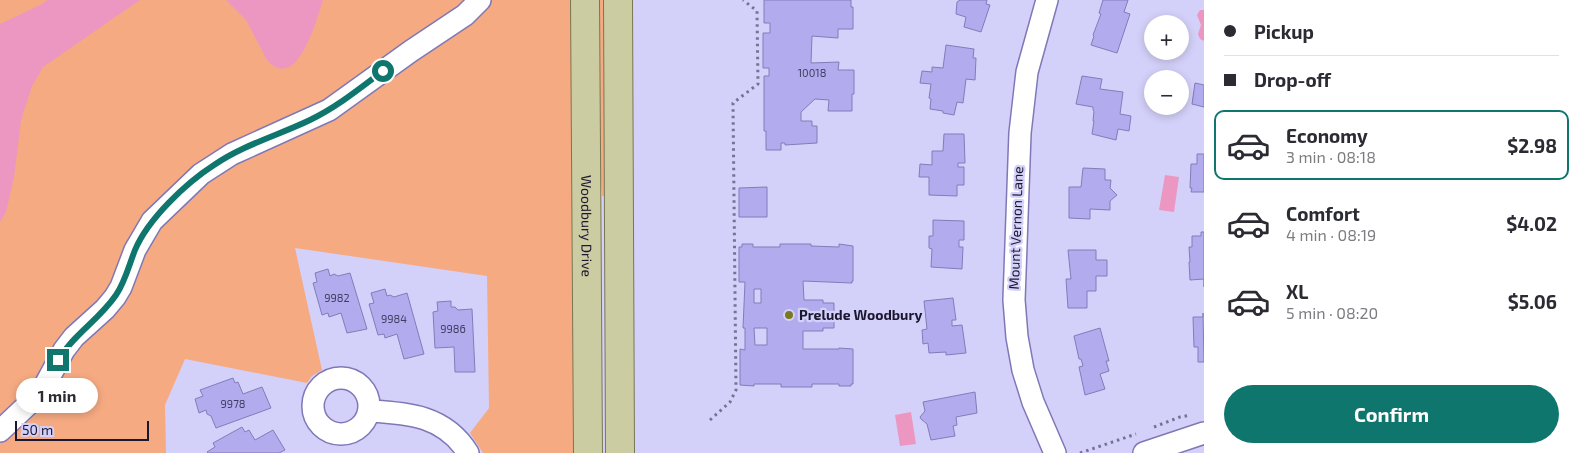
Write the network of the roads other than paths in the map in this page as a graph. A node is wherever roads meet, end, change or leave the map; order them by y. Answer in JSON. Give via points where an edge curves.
{"nodes":[{"id":1,"x":480,"y":0,"type":"edge"},
{"id":2,"x":585,"y":0,"type":"edge"},
{"id":3,"x":618,"y":0,"type":"edge"},
{"id":4,"x":1047,"y":0,"type":"edge"},
{"id":5,"x":370,"y":411,"type":"dead end"},
{"id":6,"x":0,"y":431,"type":"edge"},
{"id":7,"x":1204,"y":433,"type":"edge"},
{"id":8,"x":468,"y":453,"type":"edge"},
{"id":9,"x":588,"y":453,"type":"edge"},
{"id":10,"x":620,"y":453,"type":"edge"},
{"id":11,"x":1055,"y":453,"type":"edge"},
{"id":12,"x":1144,"y":453,"type":"edge"}],
"edges":[{"from":1,"to":6,"type":"street","via":[[465,15],[329,110],[232,154],[195,180],[152,221],[135,250],[115,297],[64,350],[37,396]]},
{"from":2,"to":9,"type":"main road","name":"Woodbury Drive"},
{"from":3,"to":10,"type":"main road"},
{"from":4,"to":11,"type":"street","name":"Mount Vernon Lane","via":[[1027,72],[1021,125],[1014,300],[1023,370]]},
{"from":5,"to":8,"type":"street","via":[[424,418],[444,428],[461,442]]},
{"from":7,"to":12,"type":"street"}]}
